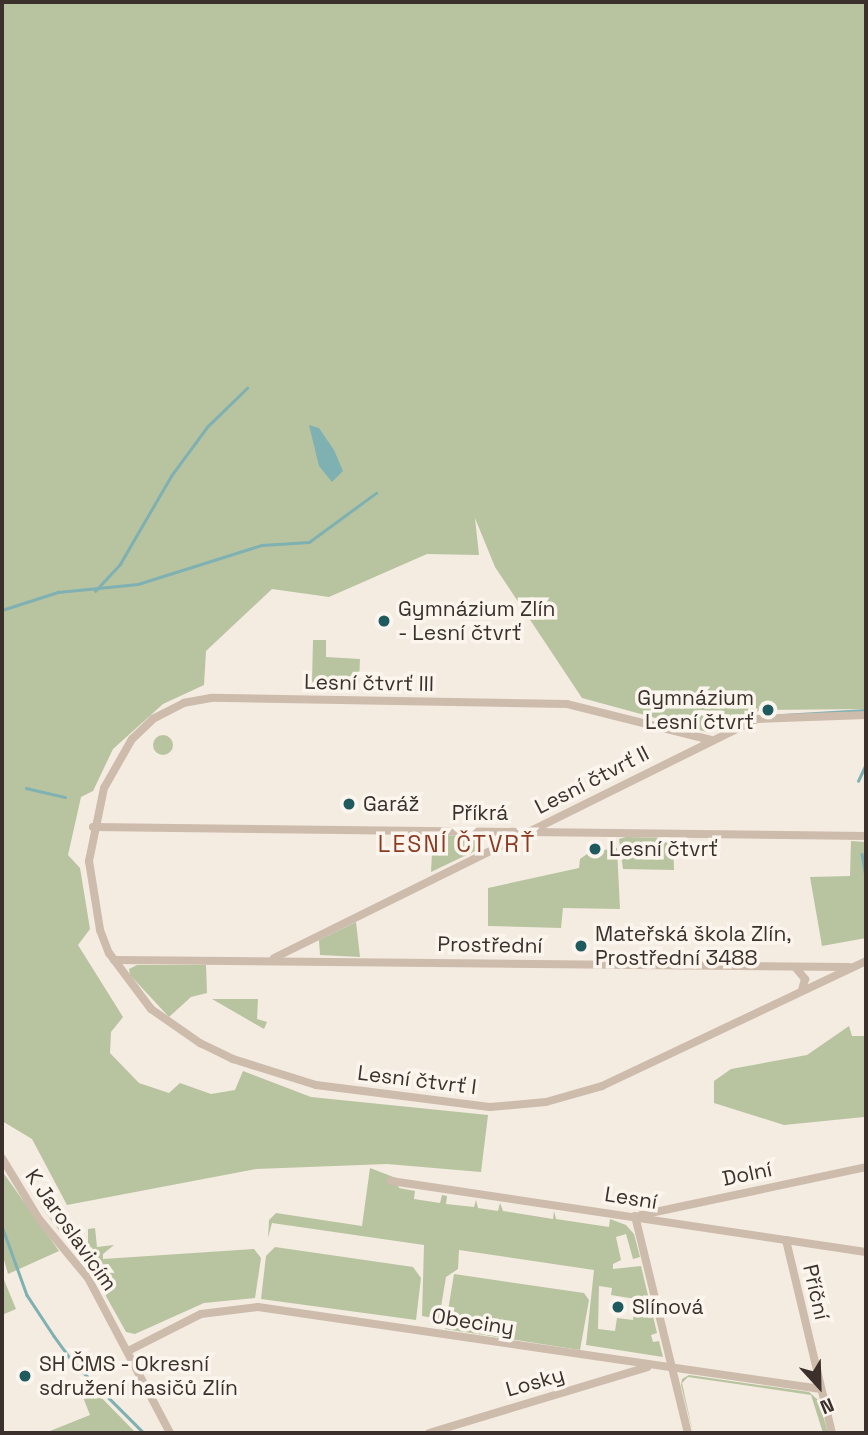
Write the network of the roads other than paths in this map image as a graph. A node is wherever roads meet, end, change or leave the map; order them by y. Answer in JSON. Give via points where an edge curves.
{"nodes":[{"id":1,"x":866,"y":715,"type":"edge"},
{"id":2,"x":712,"y":740,"type":"junction"},
{"id":3,"x":93,"y":827,"type":"junction"},
{"id":4,"x":531,"y":831,"type":"junction"},
{"id":5,"x":866,"y":836,"type":"edge"},
{"id":6,"x":315,"y":938,"type":"junction"},
{"id":7,"x":114,"y":960,"type":"junction"},
{"id":8,"x":270,"y":960,"type":"junction"},
{"id":9,"x":319,"y":960,"type":"junction"},
{"id":10,"x":866,"y":961,"type":"edge"},
{"id":11,"x":795,"y":967,"type":"junction"},
{"id":12,"x":854,"y":967,"type":"junction"},
{"id":13,"x":866,"y":967,"type":"edge"},
{"id":14,"x":799,"y":992,"type":"junction"},
{"id":15,"x":2,"y":1158,"type":"edge"},
{"id":16,"x":866,"y":1167,"type":"edge"},
{"id":17,"x":391,"y":1181,"type":"dead end"},
{"id":18,"x":635,"y":1216,"type":"junction"},
{"id":19,"x":786,"y":1241,"type":"junction"},
{"id":20,"x":866,"y":1252,"type":"edge"},
{"id":21,"x":128,"y":1350,"type":"junction"},
{"id":22,"x":670,"y":1365,"type":"junction"},
{"id":23,"x":651,"y":1366,"type":"junction"},
{"id":24,"x":821,"y":1389,"type":"junction"},
{"id":25,"x":170,"y":1433,"type":"edge"},
{"id":26,"x":429,"y":1433,"type":"edge"},
{"id":27,"x":688,"y":1433,"type":"edge"},
{"id":28,"x":832,"y":1433,"type":"edge"}],
"edges":[{"from":1,"to":2,"type":"street","name":"Lesní čtvrť II","via":[[768,717]]},
{"from":2,"to":3,"type":"street","name":"Lesní čtvrť III","via":[[567,704],[200,699],[160,715],[132,739],[112,768]]},
{"from":2,"to":4,"type":"street","name":"Lesní čtvrť II"},
{"from":3,"to":4,"type":"street","name":"Příkrá"},
{"from":3,"to":7,"type":"street","name":"Lesní čtvrť I","via":[[92,894],[100,930]]},
{"from":4,"to":5,"type":"street","name":"Příkrá"},
{"from":4,"to":6,"type":"street","name":"Lesní čtvrť II"},
{"from":6,"to":8,"type":"street","name":"Lesní čtvrť II"},
{"from":6,"to":9,"type":"street","via":[[312,949]]},
{"from":7,"to":8,"type":"street","name":"Prostřední"},
{"from":7,"to":14,"type":"street","name":"Lesní čtvrť I","via":[[145,1002],[170,1024],[250,1066],[316,1085],[490,1107],[546,1102],[602,1086]]},
{"from":8,"to":9,"type":"street","name":"Prostřední"},
{"from":9,"to":11,"type":"street","name":"Prostřední"},
{"from":10,"to":12,"type":"street","name":"Lesní čtvrť I"},
{"from":11,"to":12,"type":"street","name":"Prostřední"},
{"from":11,"to":14,"type":"street","via":[[805,979]]},
{"from":12,"to":13,"type":"street","name":"Prostřední"},
{"from":12,"to":14,"type":"street","name":"Lesní čtvrť I"},
{"from":15,"to":21,"type":"street","name":"K Jaroslavicím","via":[[39,1219],[88,1278]]},
{"from":16,"to":18,"type":"street","name":"Dolní"},
{"from":17,"to":18,"type":"street","name":"Lesní"},
{"from":18,"to":19,"type":"street","name":"Lesní"},
{"from":18,"to":22,"type":"street"},
{"from":19,"to":20,"type":"street","name":"Lesní"},
{"from":19,"to":24,"type":"street","name":"Příční"},
{"from":21,"to":23,"type":"street","name":"Obeciny","via":[[201,1314],[258,1307]]},
{"from":21,"to":25,"type":"street","name":"K Jaroslavicím"},
{"from":22,"to":23,"type":"street","name":"Obeciny"},
{"from":22,"to":24,"type":"street","name":"Obeciny"},
{"from":22,"to":27,"type":"street"},
{"from":23,"to":26,"type":"street","name":"Losky"},
{"from":24,"to":28,"type":"street","name":"Příční"}]}
